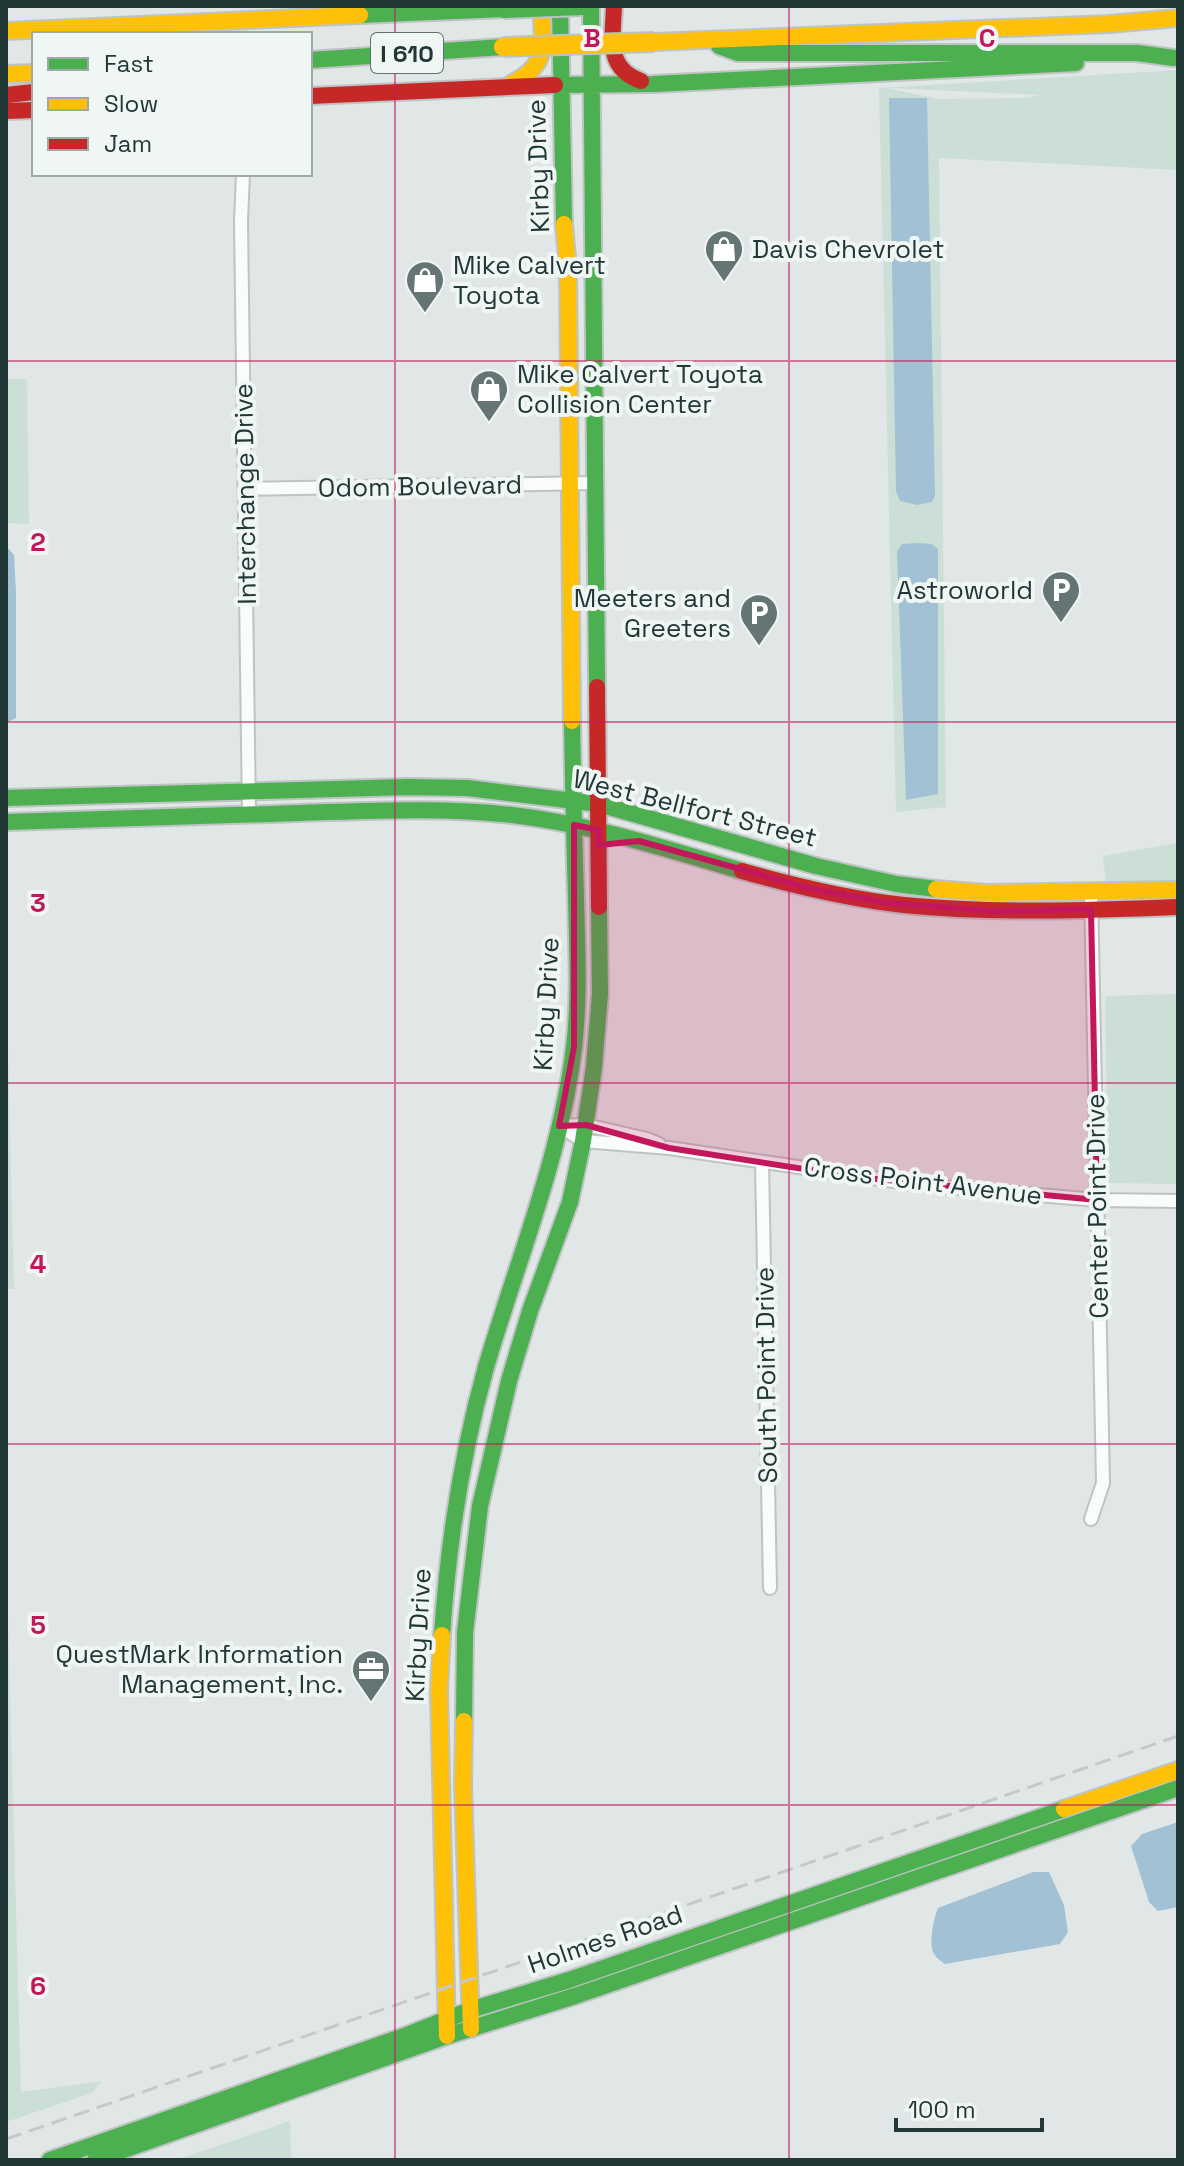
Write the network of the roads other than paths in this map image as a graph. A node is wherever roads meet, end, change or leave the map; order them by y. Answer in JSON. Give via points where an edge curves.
{"nodes":[{"id":1,"x":415,"y":6,"type":"edge"},
{"id":2,"x":541,"y":6,"type":"edge"},
{"id":3,"x":560,"y":6,"type":"edge"},
{"id":4,"x":582,"y":6,"type":"edge"},
{"id":5,"x":591,"y":6,"type":"edge"},
{"id":6,"x":614,"y":6,"type":"edge"},
{"id":7,"x":483,"y":11,"type":"junction"},
{"id":8,"x":1178,"y":18,"type":"edge"},
{"id":9,"x":6,"y":31,"type":"edge"},
{"id":10,"x":699,"y":40,"type":"junction"},
{"id":11,"x":1176,"y":58,"type":"edge"},
{"id":12,"x":312,"y":60,"type":"edge"},
{"id":13,"x":32,"y":73,"type":"edge"},
{"id":14,"x":6,"y":74,"type":"edge"},
{"id":15,"x":591,"y":84,"type":"junction"},
{"id":16,"x":654,"y":84,"type":"junction"},
{"id":17,"x":561,"y":85,"type":"junction"},
{"id":18,"x":506,"y":86,"type":"junction"},
{"id":19,"x":32,"y":92,"type":"edge"},
{"id":20,"x":6,"y":95,"type":"edge"},
{"id":21,"x":312,"y":96,"type":"edge"},
{"id":22,"x":32,"y":110,"type":"edge"},
{"id":23,"x":6,"y":111,"type":"edge"},
{"id":24,"x":243,"y":176,"type":"edge"},
{"id":25,"x":568,"y":269,"type":"junction"},
{"id":26,"x":594,"y":269,"type":"junction"},
{"id":27,"x":570,"y":483,"type":"junction"},
{"id":28,"x":596,"y":483,"type":"junction"},
{"id":29,"x":245,"y":489,"type":"junction"},
{"id":30,"x":408,"y":787,"type":"junction"},
{"id":31,"x":249,"y":792,"type":"junction"},
{"id":32,"x":82,"y":796,"type":"junction"},
{"id":33,"x":6,"y":798,"type":"edge"},
{"id":34,"x":573,"y":801,"type":"junction"},
{"id":35,"x":599,"y":804,"type":"junction"},
{"id":36,"x":405,"y":811,"type":"junction"},
{"id":37,"x":249,"y":815,"type":"junction"},
{"id":38,"x":83,"y":819,"type":"junction"},
{"id":39,"x":6,"y":822,"type":"edge"},
{"id":40,"x":574,"y":825,"type":"junction"},
{"id":41,"x":599,"y":830,"type":"junction"},
{"id":42,"x":639,"y":841,"type":"junction"},
{"id":43,"x":816,"y":866,"type":"junction"},
{"id":44,"x":599,"y":869,"type":"junction"},
{"id":45,"x":812,"y":889,"type":"junction"},
{"id":46,"x":1178,"y":890,"type":"edge"},
{"id":47,"x":1091,"y":900,"type":"junction"},
{"id":48,"x":1178,"y":907,"type":"edge"},
{"id":49,"x":559,"y":1126,"type":"junction"},
{"id":50,"x":585,"y":1133,"type":"junction"},
{"id":51,"x":762,"y":1162,"type":"junction"},
{"id":52,"x":1097,"y":1200,"type":"junction"},
{"id":53,"x":1178,"y":1201,"type":"edge"},
{"id":54,"x":505,"y":1304,"type":"junction"},
{"id":55,"x":530,"y":1311,"type":"junction"},
{"id":56,"x":464,"y":1460,"type":"junction"},
{"id":57,"x":489,"y":1465,"type":"junction"},
{"id":58,"x":1091,"y":1519,"type":"dead end"},
{"id":59,"x":445,"y":1588,"type":"junction"},
{"id":60,"x":770,"y":1588,"type":"dead end"},
{"id":61,"x":470,"y":1591,"type":"junction"},
{"id":62,"x":1178,"y":1770,"type":"edge"},
{"id":63,"x":441,"y":1785,"type":"junction"},
{"id":64,"x":463,"y":1785,"type":"junction"},
{"id":65,"x":1178,"y":1788,"type":"edge"},
{"id":66,"x":1073,"y":1815,"type":"junction"},
{"id":67,"x":470,"y":2020,"type":"junction"},
{"id":68,"x":447,"y":2028,"type":"junction"},
{"id":69,"x":50,"y":2160,"type":"edge"},
{"id":70,"x":95,"y":2160,"type":"edge"}],
"edges":[{"from":1,"to":7,"type":"main road"},
{"from":2,"to":18,"type":"main road","via":[[541,59],[525,79]]},
{"from":3,"to":17,"type":"main road","name":"Kirby Drive"},
{"from":4,"to":7,"type":"main road","number":"I 610","bridge":true},
{"from":5,"to":15,"type":"main road","name":"Kirby Drive"},
{"from":6,"to":16,"type":"main road","via":[[614,61],[631,79]]},
{"from":7,"to":9,"type":"main road","number":"I 610"},
{"from":8,"to":10,"type":"main road","number":"I 610"},
{"from":10,"to":11,"type":"main road","via":[[738,53],[1137,53]]},
{"from":10,"to":12,"type":"main road","number":"I 610","bridge":true},
{"from":11,"to":16,"type":"main road"},
{"from":13,"to":14,"type":"main road"},
{"from":15,"to":16,"type":"main road"},
{"from":15,"to":17,"type":"main road"},
{"from":15,"to":26,"type":"main road","name":"Kirby Drive"},
{"from":17,"to":18,"type":"main road"},
{"from":17,"to":25,"type":"main road","name":"Kirby Drive"},
{"from":18,"to":21,"type":"main road"},
{"from":19,"to":20,"type":"main road"},
{"from":22,"to":23,"type":"main road"},
{"from":24,"to":29,"type":"street","name":"Interchange Drive"},
{"from":25,"to":26,"type":"main road"},
{"from":25,"to":27,"type":"main road","name":"Kirby Drive"},
{"from":26,"to":28,"type":"main road","name":"Kirby Drive"},
{"from":27,"to":28,"type":"street","name":"Odom Boulevard"},
{"from":27,"to":29,"type":"street","name":"Odom Boulevard"},
{"from":27,"to":34,"type":"main road","name":"Kirby Drive"},
{"from":28,"to":35,"type":"main road","name":"Kirby Drive"},
{"from":29,"to":31,"type":"street","name":"Interchange Drive"},
{"from":30,"to":31,"type":"main road","name":"West Bellfort Street"},
{"from":30,"to":34,"type":"main road","name":"West Bellfort Street"},
{"from":30,"to":36,"type":"main road"},
{"from":31,"to":32,"type":"main road","name":"West Bellfort Street"},
{"from":31,"to":37,"type":"street","name":"Interchange Drive"},
{"from":32,"to":33,"type":"main road","name":"West Bellfort Street"},
{"from":32,"to":38,"type":"main road"},
{"from":34,"to":35,"type":"main road","name":"West Bellfort Street"},
{"from":34,"to":40,"type":"main road","name":"Kirby Drive"},
{"from":35,"to":41,"type":"main road","name":"Kirby Drive"},
{"from":35,"to":43,"type":"main road","name":"West Bellfort Street"},
{"from":36,"to":37,"type":"main road","name":"West Bellfort Street"},
{"from":36,"to":40,"type":"main road","name":"West Bellfort Street","via":[[503,814]]},
{"from":37,"to":38,"type":"main road","name":"West Bellfort Street"},
{"from":38,"to":39,"type":"main road","name":"West Bellfort Street"},
{"from":40,"to":41,"type":"main road","name":"West Bellfort Street"},
{"from":40,"to":49,"type":"main road","name":"Kirby Drive","via":[[578,973],[574,1047]]},
{"from":41,"to":42,"type":"main road","name":"West Bellfort Street"},
{"from":41,"to":44,"type":"main road","name":"Kirby Drive"},
{"from":42,"to":44,"type":"main road","via":[[611,847]]},
{"from":42,"to":45,"type":"main road","name":"West Bellfort Street"},
{"from":43,"to":45,"type":"main road"},
{"from":43,"to":47,"type":"main road","name":"West Bellfort Street","via":[[940,890]]},
{"from":44,"to":50,"type":"main road","name":"Kirby Drive","via":[[600,994]]},
{"from":45,"to":47,"type":"main road","name":"West Bellfort Street","via":[[889,903],[992,911]]},
{"from":46,"to":47,"type":"main road","name":"West Bellfort Street"},
{"from":47,"to":48,"type":"main road","name":"West Bellfort Street"},
{"from":47,"to":52,"type":"street","name":"Center Point Drive"},
{"from":49,"to":50,"type":"street","name":"Cross Point Avenue"},
{"from":49,"to":54,"type":"main road","name":"Kirby Drive"},
{"from":50,"to":51,"type":"street","name":"Cross Point Avenue"},
{"from":50,"to":55,"type":"main road","name":"Kirby Drive","via":[[570,1202]]},
{"from":51,"to":52,"type":"street","name":"Cross Point Avenue","via":[[920,1185]]},
{"from":51,"to":60,"type":"street","name":"South Point Drive"},
{"from":52,"to":53,"type":"street","name":"Cross Point Avenue"},
{"from":52,"to":58,"type":"street","name":"Center Point Drive","via":[[1103,1483]]},
{"from":54,"to":55,"type":"main road"},
{"from":54,"to":56,"type":"main road","name":"Kirby Drive"},
{"from":55,"to":57,"type":"main road","name":"Kirby Drive"},
{"from":56,"to":57,"type":"main road"},
{"from":56,"to":59,"type":"main road","name":"Kirby Drive"},
{"from":57,"to":61,"type":"main road","name":"Kirby Drive"},
{"from":59,"to":61,"type":"main road"},
{"from":59,"to":63,"type":"main road","name":"Kirby Drive"},
{"from":61,"to":64,"type":"main road","name":"Kirby Drive"},
{"from":62,"to":66,"type":"main road","name":"Holmes Road"},
{"from":63,"to":64,"type":"main road"},
{"from":63,"to":68,"type":"main road","name":"Kirby Drive"},
{"from":64,"to":67,"type":"main road","name":"Kirby Drive"},
{"from":65,"to":66,"type":"main road","name":"Holmes Road"},
{"from":66,"to":67,"type":"main road","name":"Holmes Road","via":[[692,1946],[569,1980]]},
{"from":67,"to":68,"type":"main road","name":"Holmes Road"},
{"from":68,"to":69,"type":"main road","name":"Holmes Road","via":[[407,2035]]},
{"from":68,"to":70,"type":"main road","name":"Holmes Road"}]}
